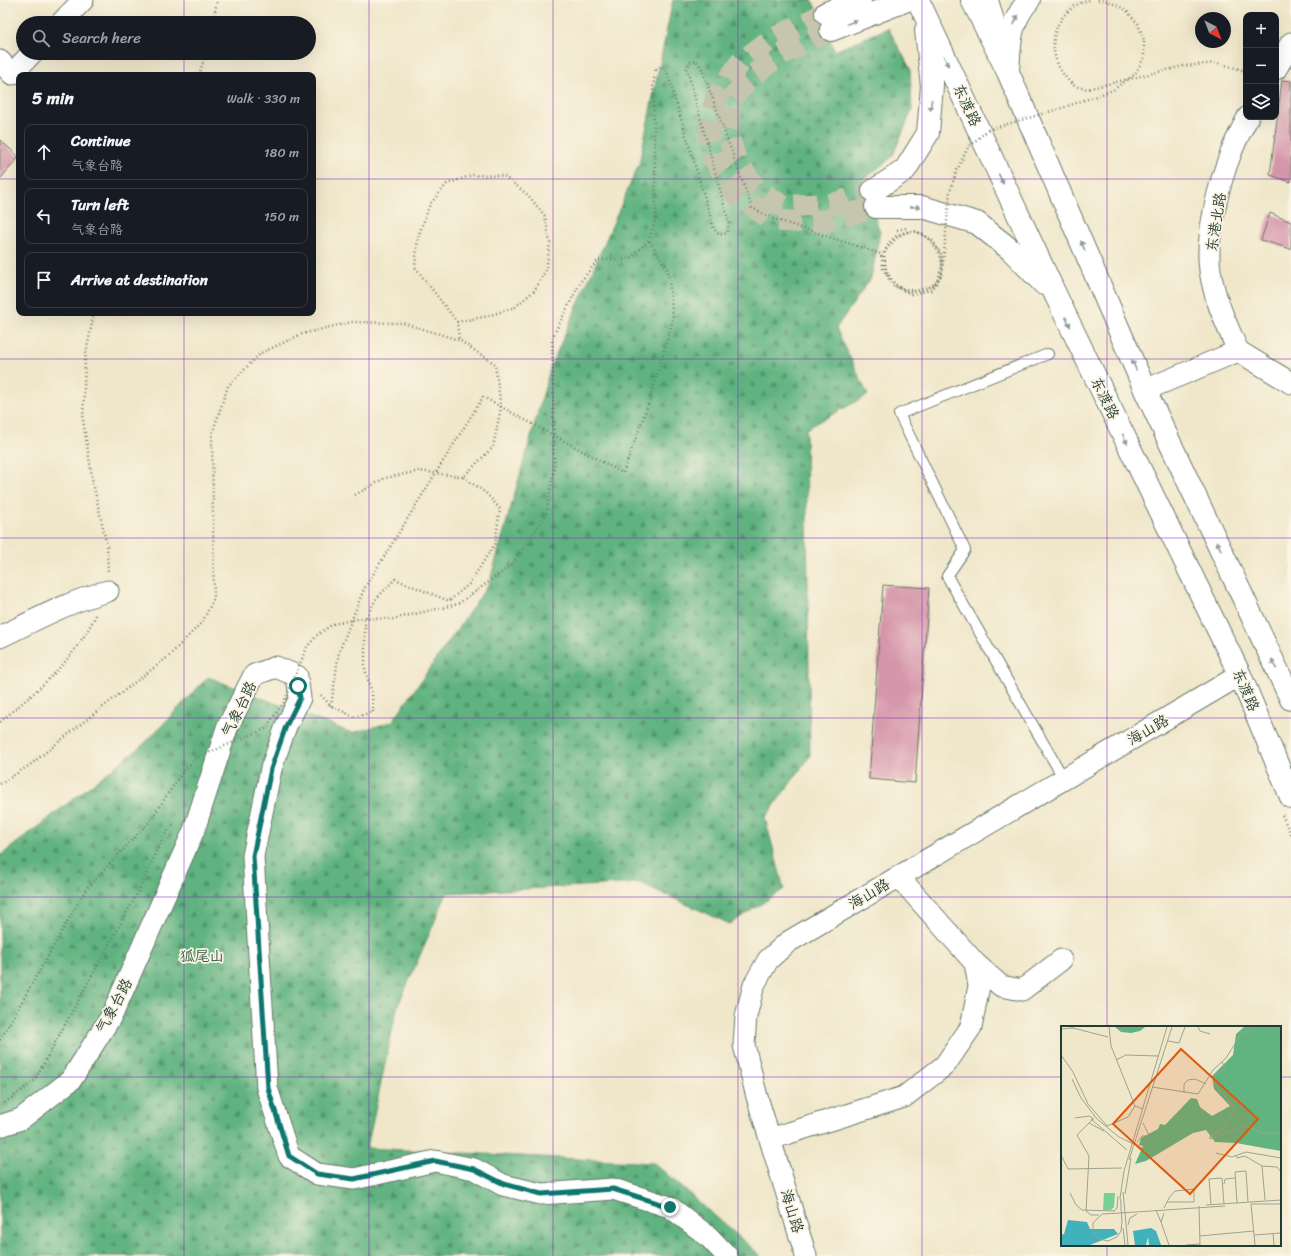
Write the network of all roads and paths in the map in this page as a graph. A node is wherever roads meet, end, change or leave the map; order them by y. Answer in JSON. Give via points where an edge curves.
{"nodes":[{"id":1,"x":83,"y":0,"type":"edge"},
{"id":2,"x":217,"y":0,"type":"edge"},
{"id":3,"x":972,"y":0,"type":"edge"},
{"id":4,"x":987,"y":0,"type":"edge"},
{"id":5,"x":1029,"y":0,"type":"edge"},
{"id":6,"x":1089,"y":0,"type":"edge"},
{"id":7,"x":1097,"y":0,"type":"edge"},
{"id":8,"x":916,"y":4,"type":"edge"},
{"id":9,"x":866,"y":7,"type":"edge"},
{"id":10,"x":68,"y":16,"type":"edge"},
{"id":11,"x":214,"y":16,"type":"edge"},
{"id":12,"x":829,"y":21,"type":"tunnel mouth"},
{"id":13,"x":1291,"y":44,"type":"edge"},
{"id":14,"x":25,"y":60,"type":"edge"},
{"id":15,"x":204,"y":60,"type":"edge"},
{"id":16,"x":0,"y":61,"type":"edge"},
{"id":17,"x":1279,"y":64,"type":"edge"},
{"id":18,"x":1243,"y":70,"type":"edge"},
{"id":19,"x":200,"y":72,"type":"edge"},
{"id":20,"x":1008,"y":72,"type":"junction"},
{"id":21,"x":1247,"y":120,"type":"edge"},
{"id":22,"x":649,"y":240,"type":"junction"},
{"id":23,"x":1056,"y":298,"type":"junction"},
{"id":24,"x":93,"y":316,"type":"edge"},
{"id":25,"x":457,"y":322,"type":"junction"},
{"id":26,"x":459,"y":340,"type":"junction"},
{"id":27,"x":1238,"y":351,"type":"junction"},
{"id":28,"x":1048,"y":354,"type":"dead end"},
{"id":29,"x":1291,"y":383,"type":"edge"},
{"id":30,"x":1145,"y":390,"type":"junction"},
{"id":31,"x":501,"y":408,"type":"junction"},
{"id":32,"x":436,"y":473,"type":"junction"},
{"id":33,"x":463,"y":477,"type":"junction"},
{"id":34,"x":355,"y":494,"type":"dead end"},
{"id":35,"x":108,"y":591,"type":"junction"},
{"id":36,"x":0,"y":637,"type":"edge"},
{"id":37,"x":1240,"y":675,"type":"junction"},
{"id":38,"x":298,"y":686,"type":"junction"},
{"id":39,"x":1291,"y":699,"type":"edge"},
{"id":40,"x":330,"y":706,"type":"junction"},
{"id":41,"x":0,"y":722,"type":"edge"},
{"id":42,"x":1064,"y":779,"type":"junction"},
{"id":43,"x":0,"y":784,"type":"edge"},
{"id":44,"x":1285,"y":804,"type":"edge"},
{"id":45,"x":177,"y":819,"type":"dead end"},
{"id":46,"x":1291,"y":834,"type":"edge"},
{"id":47,"x":899,"y":876,"type":"junction"},
{"id":48,"x":1060,"y":960,"type":"dead end"},
{"id":49,"x":975,"y":963,"type":"junction"},
{"id":50,"x":0,"y":1040,"type":"edge"},
{"id":51,"x":0,"y":1107,"type":"edge"},
{"id":52,"x":0,"y":1126,"type":"edge"},
{"id":53,"x":770,"y":1139,"type":"junction"},
{"id":54,"x":727,"y":1256,"type":"edge"},
{"id":55,"x":806,"y":1256,"type":"edge"}],
"edges":[{"from":1,"to":10,"type":"street"},
{"from":2,"to":11,"type":"path"},
{"from":3,"to":20,"type":"main road"},
{"from":4,"to":20,"type":"main road"},
{"from":20,"to":5,"type":"main road","one_way":true,"via":[[1014,22]]},
{"from":6,"to":18,"type":"path","via":[[1072,8],[1058,25],[1052,43],[1057,65],[1073,85],[1087,89],[1183,66],[1218,63]]},
{"from":7,"to":22,"type":"path","bridge":true,"via":[[1108,1],[1126,10],[1138,24],[1144,40],[1144,58],[1135,74],[1113,90],[988,130],[968,147],[950,191],[943,263],[941,271],[938,278],[936,285],[929,287],[922,290],[915,292],[909,290],[902,288],[896,287],[893,281],[889,275],[886,270],[886,264],[885,259],[884,253],[888,248],[896,238],[902,235],[907,232],[913,233],[923,235],[928,239],[933,244],[938,248],[940,255],[942,262],[944,269],[940,280],[935,284],[930,287],[925,291],[918,291],[912,291],[905,291],[900,288],[896,285],[891,282],[884,265],[885,258],[886,252],[887,246],[899,235],[905,233],[911,232],[916,231],[932,240],[935,245],[938,250],[941,254],[942,260],[942,266],[942,272],[938,278],[935,284],[931,290],[911,294],[892,285],[883,268],[881,254],[774,219],[752,208],[702,69],[696,60],[690,62],[687,70],[729,223],[727,233],[720,235],[714,229],[667,72],[662,66],[656,69],[653,85],[656,218]]},
{"from":8,"to":9,"type":"main road"},
{"from":8,"to":23,"type":"main road","name":"东渡路","one_way":true},
{"from":8,"to":23,"type":"main road","one_way":true,"via":[[932,86],[928,133],[905,170],[874,199],[922,207],[977,223],[1011,250]]},
{"from":9,"to":12,"type":"main road"},
{"from":13,"to":17,"type":"street"},
{"from":14,"to":16,"type":"street","via":[[12,74]]},
{"from":15,"to":19,"type":"path"},
{"from":30,"to":20,"type":"main road","one_way":true},
{"from":21,"to":27,"type":"street","name":"东港北路","via":[[1231,153],[1218,198],[1210,243],[1210,269],[1216,297]]},
{"from":22,"to":31,"type":"path","via":[[668,270],[674,319],[649,402],[623,473]]},
{"from":22,"to":50,"type":"path","bridge":true,"via":[[629,259],[598,260],[582,281],[552,338],[554,470],[546,515],[512,565],[458,604],[393,619],[362,618],[333,624],[318,634],[307,647],[284,702],[265,729],[196,758],[180,775],[151,820],[86,889]]},
{"from":23,"to":37,"type":"main road","name":"东渡路","one_way":true},
{"from":24,"to":35,"type":"path","via":[[85,359],[83,420],[107,546]]},
{"from":25,"to":25,"type":"path","via":[[515,307],[534,291],[546,270],[550,244],[545,216],[528,195],[504,176],[472,175],[447,184],[430,204],[418,237],[414,267]]},
{"from":25,"to":26,"type":"path"},
{"from":26,"to":31,"type":"path","via":[[495,364]]},
{"from":26,"to":43,"type":"path","via":[[403,323],[351,322],[302,334],[261,353],[228,386],[212,434],[214,598],[203,622],[168,657],[30,765]]},
{"from":27,"to":29,"type":"street"},
{"from":27,"to":30,"type":"street"},
{"from":28,"to":42,"type":"lane","via":[[899,414],[965,550],[947,576]]},
{"from":39,"to":30,"type":"main road","one_way":true},
{"from":31,"to":32,"type":"path","via":[[483,398]]},
{"from":31,"to":33,"type":"path","via":[[493,447]]},
{"from":32,"to":33,"type":"path"},
{"from":32,"to":34,"type":"path","via":[[420,471],[385,478]]},
{"from":32,"to":40,"type":"path","via":[[364,589],[340,652]]},
{"from":33,"to":40,"type":"path","via":[[486,493],[500,508],[495,544],[470,584],[449,601],[394,579],[376,599],[364,620],[365,669],[372,694],[372,712],[355,717]]},
{"from":35,"to":36,"type":"street","via":[[53,611]]},
{"from":35,"to":41,"type":"path","via":[[87,634],[67,662]]},
{"from":37,"to":42,"type":"street","name":"海山路"},
{"from":37,"to":44,"type":"main road","name":"东渡路"},
{"from":38,"to":40,"type":"path","via":[[316,690]]},
{"from":38,"to":52,"type":"street","name":"气象台路","via":[[297,676],[276,667],[254,675],[227,728],[194,830],[112,1015],[71,1080],[21,1119]]},
{"from":38,"to":54,"type":"street","via":[[300,698],[286,726],[271,769],[253,856],[268,1088],[289,1156],[317,1174],[354,1179],[435,1161],[474,1169],[504,1184],[541,1194],[613,1189],[670,1207],[709,1237]]},
{"from":42,"to":47,"type":"street","name":"海山路"},
{"from":44,"to":46,"type":"path"},
{"from":45,"to":51,"type":"path","via":[[163,837],[138,892],[34,1081]]},
{"from":47,"to":49,"type":"street"},
{"from":47,"to":53,"type":"street","name":"海山路","via":[[788,942],[768,960],[754,985],[746,1016],[744,1045]]},
{"from":48,"to":49,"type":"street","via":[[1022,990],[1001,986]]},
{"from":49,"to":53,"type":"street","via":[[979,986],[971,1027],[945,1065],[904,1097]]},
{"from":53,"to":55,"type":"street","name":"海山路"}]}
